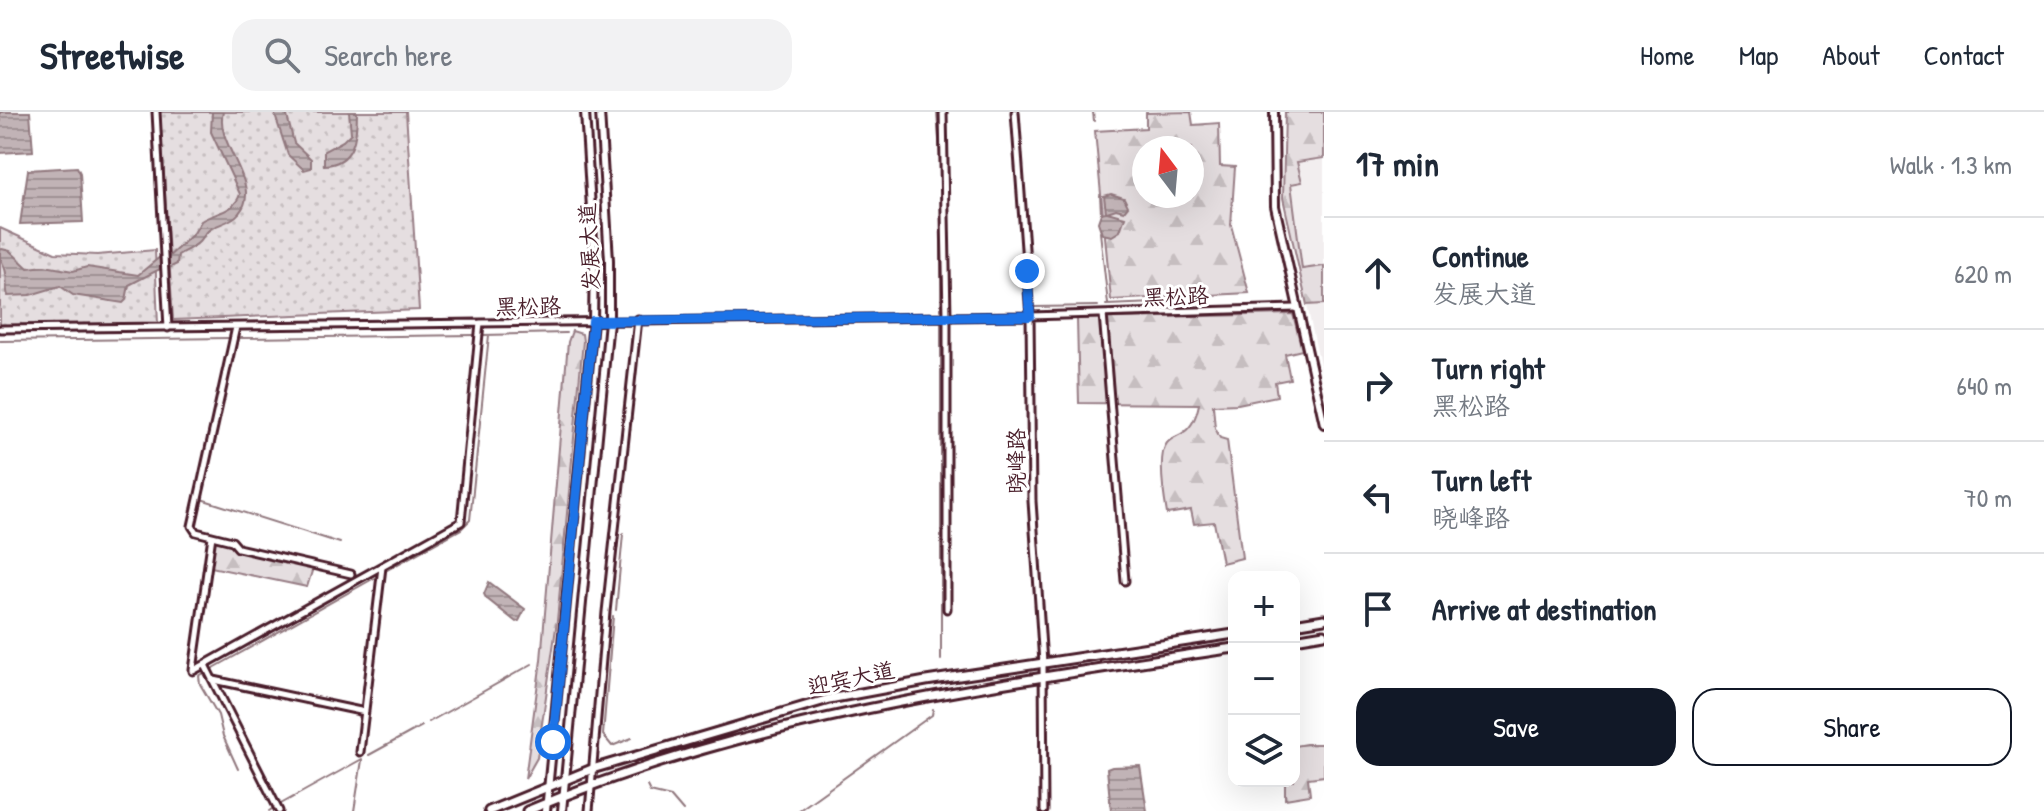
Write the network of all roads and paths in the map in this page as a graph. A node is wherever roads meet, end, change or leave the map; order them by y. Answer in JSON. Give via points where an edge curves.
{"nodes":[{"id":1,"x":156,"y":112,"type":"edge"},
{"id":2,"x":585,"y":112,"type":"edge"},
{"id":3,"x":600,"y":112,"type":"edge"},
{"id":4,"x":943,"y":112,"type":"edge"},
{"id":5,"x":1015,"y":112,"type":"edge"},
{"id":6,"x":1274,"y":112,"type":"edge"},
{"id":7,"x":594,"y":286,"type":"junction"},
{"id":8,"x":610,"y":286,"type":"junction"},
{"id":9,"x":1296,"y":308,"type":"junction"},
{"id":10,"x":1103,"y":314,"type":"junction"},
{"id":11,"x":947,"y":316,"type":"junction"},
{"id":12,"x":1030,"y":316,"type":"junction"},
{"id":13,"x":638,"y":319,"type":"junction"},
{"id":14,"x":593,"y":321,"type":"junction"},
{"id":15,"x":609,"y":321,"type":"junction"},
{"id":16,"x":480,"y":323,"type":"junction"},
{"id":17,"x":236,"y":327,"type":"junction"},
{"id":18,"x":168,"y":328,"type":"junction"},
{"id":19,"x":0,"y":329,"type":"edge"},
{"id":20,"x":590,"y":346,"type":"junction"},
{"id":21,"x":606,"y":348,"type":"junction"},
{"id":22,"x":1324,"y":424,"type":"edge"},
{"id":23,"x":212,"y":536,"type":"junction"},
{"id":24,"x":382,"y":566,"type":"junction"},
{"id":25,"x":351,"y":574,"type":"dead end"},
{"id":26,"x":1125,"y":581,"type":"dead end"},
{"id":27,"x":947,"y":609,"type":"dead end"},
{"id":28,"x":1321,"y":621,"type":"edge"},
{"id":29,"x":1300,"y":623,"type":"edge"},
{"id":30,"x":1322,"y":634,"type":"edge"},
{"id":31,"x":1228,"y":635,"type":"edge"},
{"id":32,"x":1300,"y":638,"type":"edge"},
{"id":33,"x":1228,"y":649,"type":"edge"},
{"id":34,"x":1043,"y":663,"type":"junction"},
{"id":35,"x":205,"y":665,"type":"junction"},
{"id":36,"x":1043,"y":677,"type":"junction"},
{"id":37,"x":213,"y":680,"type":"junction"},
{"id":38,"x":365,"y":712,"type":"junction"},
{"id":39,"x":360,"y":752,"type":"dead end"},
{"id":40,"x":592,"y":769,"type":"junction"},
{"id":41,"x":565,"y":778,"type":"junction"},
{"id":42,"x":549,"y":785,"type":"junction"},
{"id":43,"x":590,"y":786,"type":"junction"},
{"id":44,"x":564,"y":796,"type":"junction"},
{"id":45,"x":547,"y":807,"type":"edge"},
{"id":46,"x":279,"y":811,"type":"edge"},
{"id":47,"x":489,"y":811,"type":"edge"},
{"id":48,"x":527,"y":811,"type":"edge"},
{"id":49,"x":562,"y":811,"type":"edge"},
{"id":50,"x":589,"y":811,"type":"edge"},
{"id":51,"x":1044,"y":811,"type":"edge"}],
"edges":[{"from":1,"to":18,"type":"street"},
{"from":2,"to":7,"type":"main road","name":"发展大道"},
{"from":3,"to":8,"type":"main road","name":"发展大道"},
{"from":4,"to":11,"type":"street"},
{"from":5,"to":12,"type":"street","name":"晓峰路"},
{"from":6,"to":9,"type":"main road","via":[[1275,206]]},
{"from":7,"to":8,"type":"main road","via":[[602,291]]},
{"from":7,"to":14,"type":"main road","name":"发展大道"},
{"from":8,"to":15,"type":"main road","name":"发展大道"},
{"from":9,"to":10,"type":"street","name":"黑松路"},
{"from":9,"to":22,"type":"main road"},
{"from":10,"to":12,"type":"street","name":"黑松路"},
{"from":10,"to":26,"type":"street"},
{"from":11,"to":12,"type":"street","name":"黑松路"},
{"from":11,"to":13,"type":"street","name":"黑松路"},
{"from":11,"to":27,"type":"street"},
{"from":12,"to":34,"type":"street","name":"晓峰路","via":[[1032,501]]},
{"from":13,"to":15,"type":"street","name":"黑松路"},
{"from":13,"to":40,"type":"street"},
{"from":14,"to":15,"type":"street","name":"黑松路"},
{"from":14,"to":16,"type":"street","name":"黑松路"},
{"from":14,"to":20,"type":"main road","name":"发展大道"},
{"from":15,"to":21,"type":"main road","name":"发展大道"},
{"from":16,"to":17,"type":"street","name":"黑松路"},
{"from":16,"to":24,"type":"street","via":[[461,522]]},
{"from":17,"to":18,"type":"street","name":"黑松路"},
{"from":17,"to":23,"type":"street","via":[[192,526]]},
{"from":18,"to":19,"type":"street","name":"黑松路"},
{"from":20,"to":21,"type":"main road"},
{"from":20,"to":42,"type":"main road","name":"发展大道"},
{"from":21,"to":41,"type":"main road","name":"发展大道"},
{"from":23,"to":25,"type":"street","via":[[238,548]]},
{"from":23,"to":35,"type":"street","via":[[193,671]]},
{"from":24,"to":35,"type":"street"},
{"from":24,"to":38,"type":"street"},
{"from":28,"to":29,"type":"highway"},
{"from":30,"to":32,"type":"highway"},
{"from":31,"to":34,"type":"highway","name":"迎宾大道"},
{"from":33,"to":36,"type":"highway","name":"迎宾大道"},
{"from":34,"to":36,"type":"street","name":"晓峰路"},
{"from":34,"to":40,"type":"highway","name":"迎宾大道","via":[[829,699]]},
{"from":35,"to":37,"type":"street"},
{"from":36,"to":43,"type":"highway","name":"迎宾大道","via":[[841,713]]},
{"from":36,"to":51,"type":"street","name":"晓峰路"},
{"from":37,"to":38,"type":"street"},
{"from":37,"to":46,"type":"street"},
{"from":38,"to":39,"type":"street"},
{"from":40,"to":41,"type":"highway","name":"迎宾大道"},
{"from":40,"to":43,"type":"street"},
{"from":41,"to":42,"type":"highway","name":"迎宾大道"},
{"from":41,"to":44,"type":"main road","name":"发展大道"},
{"from":42,"to":45,"type":"main road","name":"发展大道"},
{"from":42,"to":47,"type":"highway","name":"迎宾大道"},
{"from":43,"to":44,"type":"highway","name":"迎宾大道"},
{"from":43,"to":50,"type":"street"},
{"from":44,"to":45,"type":"highway","name":"迎宾大道"},
{"from":44,"to":49,"type":"main road","name":"发展大道"},
{"from":45,"to":48,"type":"highway","name":"迎宾大道"}]}
